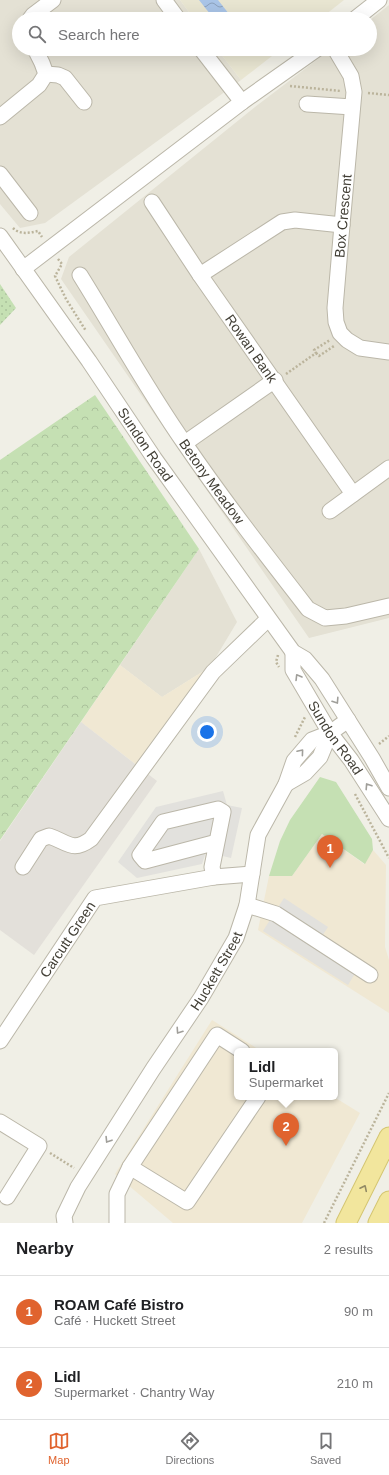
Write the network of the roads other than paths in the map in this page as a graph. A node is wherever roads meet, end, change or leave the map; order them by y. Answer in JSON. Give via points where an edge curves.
{"nodes":[{"id":1,"x":53,"y":0,"type":"edge"},
{"id":2,"x":164,"y":0,"type":"edge"},
{"id":3,"x":379,"y":0,"type":"edge"},
{"id":4,"x":38,"y":12,"type":"edge"},
{"id":5,"x":173,"y":12,"type":"edge"},
{"id":6,"x":364,"y":12,"type":"edge"},
{"id":7,"x":38,"y":56,"type":"edge"},
{"id":8,"x":207,"y":56,"type":"edge"},
{"id":9,"x":307,"y":56,"type":"edge"},
{"id":10,"x":340,"y":56,"type":"edge"},
{"id":11,"x":46,"y":74,"type":"junction"},
{"id":12,"x":84,"y":102,"type":"dead end"},
{"id":13,"x":242,"y":102,"type":"junction"},
{"id":14,"x":307,"y":104,"type":"dead end"},
{"id":15,"x":352,"y":107,"type":"junction"},
{"id":16,"x":0,"y":117,"type":"edge"},
{"id":17,"x":0,"y":174,"type":"edge"},
{"id":18,"x":152,"y":202,"type":"dead end"},
{"id":19,"x":30,"y":213,"type":"dead end"},
{"id":20,"x":342,"y":225,"type":"junction"},
{"id":21,"x":6,"y":231,"type":"edge"},
{"id":22,"x":23,"y":269,"type":"junction"},
{"id":23,"x":80,"y":275,"type":"dead end"},
{"id":24,"x":200,"y":275,"type":"junction"},
{"id":25,"x":389,"y":352,"type":"edge"},
{"id":26,"x":274,"y":380,"type":"junction"},
{"id":27,"x":185,"y":443,"type":"junction"},
{"id":28,"x":389,"y":468,"type":"edge"},
{"id":29,"x":353,"y":494,"type":"junction"},
{"id":30,"x":330,"y":511,"type":"dead end"},
{"id":31,"x":389,"y":606,"type":"edge"},
{"id":32,"x":268,"y":619,"type":"junction"},
{"id":33,"x":292,"y":652,"type":"junction"},
{"id":34,"x":348,"y":720,"type":"junction"},
{"id":35,"x":330,"y":733,"type":"junction"},
{"id":36,"x":389,"y":788,"type":"edge"},
{"id":37,"x":389,"y":819,"type":"edge"},
{"id":38,"x":217,"y":842,"type":"junction"},
{"id":39,"x":22,"y":867,"type":"dead end"},
{"id":40,"x":252,"y":874,"type":"junction"},
{"id":41,"x":214,"y":877,"type":"junction"},
{"id":42,"x":247,"y":905,"type":"junction"},
{"id":43,"x":370,"y":975,"type":"dead end"},
{"id":44,"x":0,"y":1041,"type":"edge"},
{"id":45,"x":237,"y":1048,"type":"edge"},
{"id":46,"x":256,"y":1100,"type":"edge"},
{"id":47,"x":0,"y":1122,"type":"edge"},
{"id":48,"x":389,"y":1137,"type":"edge"},
{"id":49,"x":130,"y":1167,"type":"junction"},
{"id":50,"x":7,"y":1197,"type":"dead end"},
{"id":51,"x":389,"y":1201,"type":"edge"},
{"id":52,"x":65,"y":1223,"type":"edge"},
{"id":53,"x":117,"y":1223,"type":"edge"},
{"id":54,"x":346,"y":1223,"type":"edge"},
{"id":55,"x":378,"y":1223,"type":"edge"}],
"edges":[{"from":1,"to":4,"type":"street"},
{"from":2,"to":5,"type":"street"},
{"from":3,"to":6,"type":"street"},
{"from":7,"to":11,"type":"street"},
{"from":8,"to":13,"type":"street"},
{"from":9,"to":13,"type":"street"},
{"from":10,"to":15,"type":"street","name":"Box Crescent","via":[[351,76],[354,92]]},
{"from":11,"to":12,"type":"street","via":[[65,78]]},
{"from":11,"to":16,"type":"street","via":[[39,85]]},
{"from":13,"to":22,"type":"street","via":[[212,125],[190,131],[177,141],[154,170]]},
{"from":14,"to":15,"type":"street"},
{"from":15,"to":20,"type":"street","name":"Box Crescent"},
{"from":17,"to":19,"type":"street"},
{"from":18,"to":24,"type":"street","name":"Rowan Bank"},
{"from":20,"to":24,"type":"street","via":[[295,220],[282,222]]},
{"from":20,"to":25,"type":"street","name":"Box Crescent","via":[[336,322],[343,336],[360,348]]},
{"from":21,"to":22,"type":"street","name":"Sundon Road"},
{"from":22,"to":32,"type":"street","name":"Sundon Road"},
{"from":23,"to":27,"type":"street","name":"Betony Meadow"},
{"from":24,"to":26,"type":"street","name":"Rowan Bank"},
{"from":26,"to":27,"type":"street"},
{"from":26,"to":29,"type":"street","name":"Rowan Bank"},
{"from":27,"to":31,"type":"street","name":"Betony Meadow","via":[[308,610],[326,618]]},
{"from":28,"to":29,"type":"street"},
{"from":29,"to":30,"type":"street"},
{"from":32,"to":33,"type":"street","name":"Sundon Road"},
{"from":32,"to":39,"type":"street","via":[[213,672],[91,839],[77,846],[49,836],[41,839]]},
{"from":33,"to":34,"type":"street","name":"Sundon Road","one_way":true,"via":[[305,659],[316,672]]},
{"from":35,"to":33,"type":"street","name":"Sundon Road","one_way":true,"via":[[293,670]]},
{"from":34,"to":35,"type":"street"},
{"from":34,"to":36,"type":"street","name":"Sundon Road"},
{"from":37,"to":35,"type":"street","name":"Sundon Road","one_way":true,"via":[[351,760]]},
{"from":35,"to":40,"type":"street","name":"Huckett Street","via":[[320,757],[305,774],[286,784],[258,835]]},
{"from":38,"to":38,"type":"street","via":[[145,861],[140,856],[163,822],[218,809],[223,812]]},
{"from":38,"to":41,"type":"street","via":[[212,867]]},
{"from":40,"to":41,"type":"street","name":"Carcutt Green"},
{"from":40,"to":42,"type":"street","name":"Huckett Street"},
{"from":41,"to":44,"type":"street","name":"Carcutt Green","via":[[95,898]]},
{"from":42,"to":43,"type":"street","via":[[276,914]]},
{"from":42,"to":52,"type":"street","name":"Huckett Street","one_way":true,"via":[[236,938],[202,998],[85,1175],[64,1216]]},
{"from":45,"to":49,"type":"street","via":[[217,1035]]},
{"from":46,"to":49,"type":"street","via":[[187,1202]]},
{"from":47,"to":50,"type":"street","via":[[39,1146]]},
{"from":54,"to":48,"type":"main road","one_way":true},
{"from":49,"to":53,"type":"street","via":[[117,1194]]},
{"from":51,"to":55,"type":"main road"}]}
